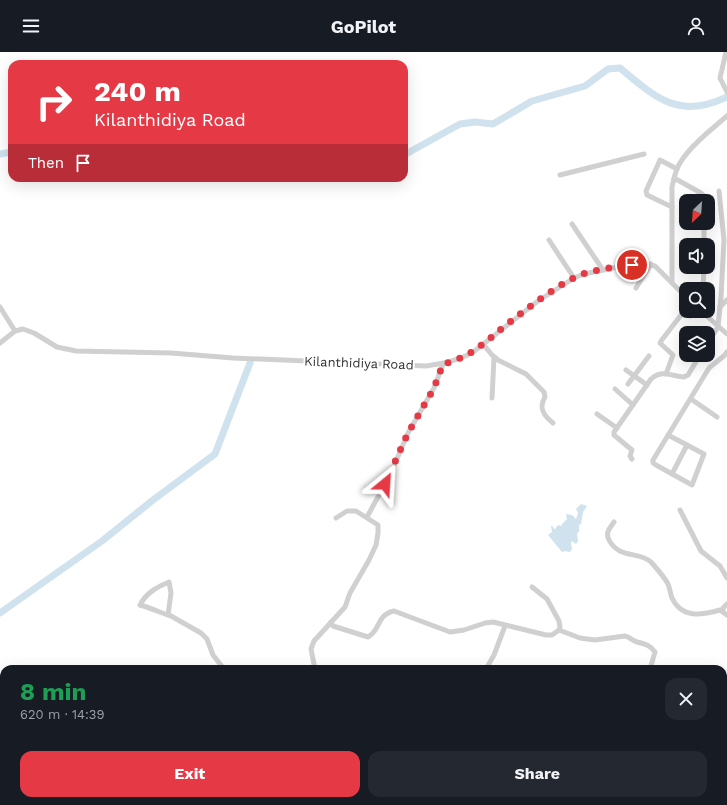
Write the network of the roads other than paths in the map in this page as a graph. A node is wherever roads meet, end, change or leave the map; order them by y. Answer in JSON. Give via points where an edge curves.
{"nodes":[{"id":1,"x":726,"y":52,"type":"edge"},
{"id":2,"x":727,"y":91,"type":"edge"},
{"id":3,"x":727,"y":116,"type":"edge"},
{"id":4,"x":644,"y":154,"type":"dead end"},
{"id":5,"x":677,"y":170,"type":"junction"},
{"id":6,"x":560,"y":175,"type":"dead end"},
{"id":7,"x":674,"y":178,"type":"junction"},
{"id":8,"x":719,"y":191,"type":"dead end"},
{"id":9,"x":702,"y":194,"type":"edge"},
{"id":10,"x":672,"y":207,"type":"junction"},
{"id":11,"x":572,"y":224,"type":"dead end"},
{"id":12,"x":549,"y":240,"type":"dead end"},
{"id":13,"x":651,"y":264,"type":"junction"},
{"id":14,"x":603,"y":270,"type":"junction"},
{"id":15,"x":574,"y":278,"type":"junction"},
{"id":16,"x":672,"y":284,"type":"junction"},
{"id":17,"x":636,"y":288,"type":"dead end"},
{"id":18,"x":679,"y":290,"type":"edge"},
{"id":19,"x":727,"y":300,"type":"edge"},
{"id":20,"x":0,"y":307,"type":"edge"},
{"id":21,"x":720,"y":307,"type":"junction"},
{"id":22,"x":679,"y":317,"type":"edge"},
{"id":23,"x":709,"y":318,"type":"edge"},
{"id":24,"x":718,"y":327,"type":"junction"},
{"id":25,"x":15,"y":331,"type":"junction"},
{"id":26,"x":715,"y":332,"type":"edge"},
{"id":27,"x":726,"y":332,"type":"edge"},
{"id":28,"x":0,"y":343,"type":"edge"},
{"id":29,"x":483,"y":344,"type":"junction"},
{"id":30,"x":727,"y":352,"type":"edge"},
{"id":31,"x":649,"y":356,"type":"dead end"},
{"id":32,"x":494,"y":357,"type":"junction"},
{"id":33,"x":695,"y":362,"type":"edge"},
{"id":34,"x":443,"y":364,"type":"junction"},
{"id":35,"x":626,"y":370,"type":"dead end"},
{"id":36,"x":666,"y":374,"type":"junction"},
{"id":37,"x":633,"y":375,"type":"junction"},
{"id":38,"x":628,"y":384,"type":"dead end"},
{"id":39,"x":647,"y":384,"type":"junction"},
{"id":40,"x":615,"y":389,"type":"dead end"},
{"id":41,"x":492,"y":398,"type":"dead end"},
{"id":42,"x":691,"y":399,"type":"junction"},
{"id":43,"x":633,"y":405,"type":"junction"},
{"id":44,"x":597,"y":414,"type":"dead end"},
{"id":45,"x":717,"y":417,"type":"dead end"},
{"id":46,"x":553,"y":423,"type":"dead end"},
{"id":47,"x":617,"y":428,"type":"junction"},
{"id":48,"x":668,"y":434,"type":"junction"},
{"id":49,"x":686,"y":445,"type":"junction"},
{"id":50,"x":632,"y":459,"type":"dead end"},
{"id":51,"x":672,"y":474,"type":"junction"},
{"id":52,"x":680,"y":510,"type":"dead end"},
{"id":53,"x":367,"y":517,"type":"junction"},
{"id":54,"x":336,"y":518,"type":"dead end"},
{"id":55,"x":614,"y":522,"type":"dead end"},
{"id":56,"x":727,"y":578,"type":"edge"},
{"id":57,"x":532,"y":587,"type":"dead end"},
{"id":58,"x":727,"y":604,"type":"edge"},
{"id":59,"x":725,"y":613,"type":"edge"},
{"id":60,"x":168,"y":615,"type":"junction"},
{"id":61,"x":331,"y":622,"type":"junction"},
{"id":62,"x":505,"y":626,"type":"junction"},
{"id":63,"x":558,"y":630,"type":"junction"},
{"id":64,"x":221,"y":665,"type":"edge"},
{"id":65,"x":314,"y":665,"type":"edge"},
{"id":66,"x":488,"y":665,"type":"edge"},
{"id":67,"x":651,"y":665,"type":"edge"}],
"edges":[{"from":1,"to":2,"type":"street","via":[[720,78]]},
{"from":3,"to":5,"type":"street","via":[[700,140],[679,164]]},
{"from":4,"to":6,"type":"street"},
{"from":5,"to":7,"type":"street"},
{"from":5,"to":10,"type":"street","via":[[660,160],[646,191],[647,195]]},
{"from":7,"to":9,"type":"street"},
{"from":7,"to":10,"type":"street"},
{"from":8,"to":21,"type":"street","via":[[724,240]]},
{"from":10,"to":16,"type":"street"},
{"from":11,"to":14,"type":"street"},
{"from":12,"to":15,"type":"street"},
{"from":13,"to":14,"type":"street","name":"Kilanthidiya Road"},
{"from":13,"to":16,"type":"street"},
{"from":13,"to":17,"type":"street"},
{"from":14,"to":15,"type":"street","name":"Kilanthidiya Road"},
{"from":15,"to":29,"type":"street","name":"Kilanthidiya Road","via":[[538,301]]},
{"from":16,"to":18,"type":"street"},
{"from":19,"to":21,"type":"street"},
{"from":20,"to":25,"type":"street"},
{"from":21,"to":24,"type":"street"},
{"from":22,"to":36,"type":"street","via":[[660,343],[673,355]]},
{"from":23,"to":24,"type":"street"},
{"from":24,"to":26,"type":"street"},
{"from":24,"to":27,"type":"street"},
{"from":25,"to":28,"type":"street"},
{"from":25,"to":34,"type":"street","name":"Kilanthidiya Road","via":[[28,330],[57,347],[76,351],[171,353],[355,364]]},
{"from":29,"to":32,"type":"street"},
{"from":29,"to":34,"type":"street","name":"Kilanthidiya Road","via":[[460,359]]},
{"from":30,"to":42,"type":"street","via":[[709,368]]},
{"from":31,"to":37,"type":"street"},
{"from":32,"to":41,"type":"street"},
{"from":32,"to":46,"type":"street","via":[[526,374],[544,392],[542,409]]},
{"from":33,"to":36,"type":"street","via":[[684,377]]},
{"from":34,"to":53,"type":"street","via":[[434,388],[408,433],[391,473]]},
{"from":35,"to":37,"type":"street"},
{"from":36,"to":39,"type":"street","via":[[656,374]]},
{"from":37,"to":38,"type":"street"},
{"from":37,"to":39,"type":"street"},
{"from":39,"to":43,"type":"street"},
{"from":40,"to":43,"type":"street"},
{"from":42,"to":45,"type":"street"},
{"from":42,"to":48,"type":"street"},
{"from":43,"to":47,"type":"street"},
{"from":44,"to":47,"type":"street"},
{"from":47,"to":50,"type":"street","via":[[614,435],[632,450]]},
{"from":48,"to":49,"type":"street"},
{"from":48,"to":51,"type":"street","via":[[653,460]]},
{"from":49,"to":51,"type":"street"},
{"from":49,"to":51,"type":"street","via":[[704,454],[692,485]]},
{"from":52,"to":56,"type":"street","via":[[701,551],[720,566]]},
{"from":53,"to":54,"type":"street","via":[[356,511],[348,511]]},
{"from":53,"to":61,"type":"street","via":[[378,526],[376,545],[345,607]]},
{"from":55,"to":59,"type":"street","via":[[607,536],[612,545],[620,551],[649,560],[669,585],[672,599],[679,608],[698,615],[720,610]]},
{"from":57,"to":63,"type":"street","via":[[547,599],[559,621]]},
{"from":58,"to":59,"type":"street","via":[[723,608]]},
{"from":60,"to":60,"type":"street","via":[[171,593],[169,582],[149,593],[140,605]]},
{"from":60,"to":64,"type":"street","via":[[202,633]]},
{"from":61,"to":62,"type":"street","via":[[333,626],[368,637],[373,634],[384,615],[394,611],[450,632],[493,622]]},
{"from":61,"to":65,"type":"street","via":[[312,645]]},
{"from":62,"to":63,"type":"street","via":[[546,635],[552,635]]},
{"from":62,"to":66,"type":"street"},
{"from":63,"to":67,"type":"street","via":[[595,640],[630,637],[652,648],[655,652]]}]}
